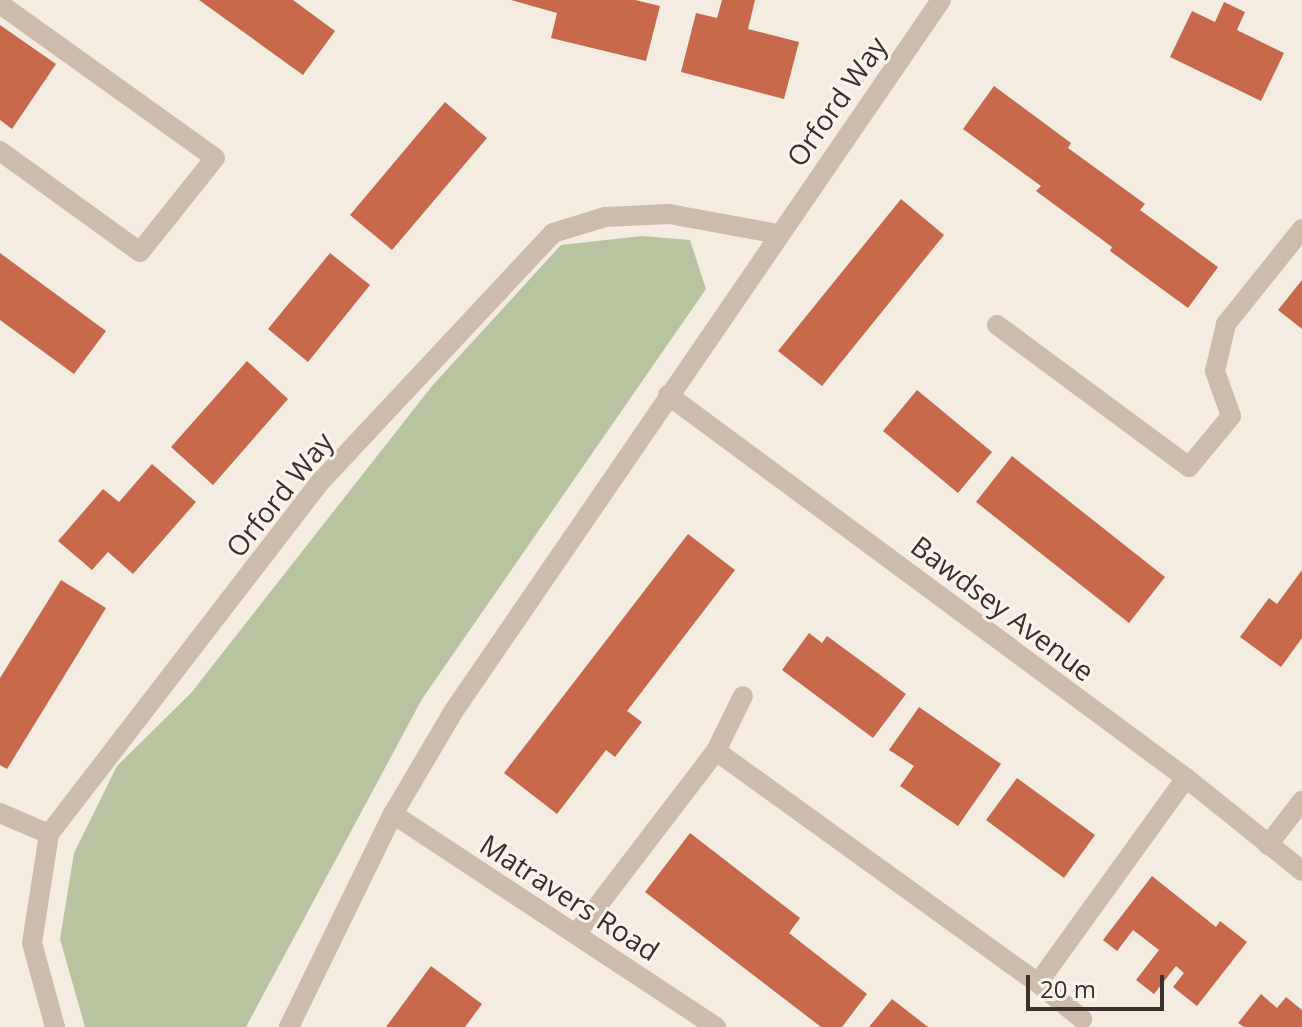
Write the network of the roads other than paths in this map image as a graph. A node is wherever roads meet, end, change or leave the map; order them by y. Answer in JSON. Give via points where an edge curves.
{"nodes":[{"id":1,"x":941,"y":0,"type":"edge"},
{"id":2,"x":0,"y":4,"type":"edge"},
{"id":3,"x":0,"y":151,"type":"edge"},
{"id":4,"x":1302,"y":229,"type":"edge"},
{"id":5,"x":778,"y":234,"type":"junction"},
{"id":6,"x":997,"y":325,"type":"dead end"},
{"id":7,"x":668,"y":395,"type":"junction"},
{"id":8,"x":743,"y":696,"type":"dead end"},
{"id":9,"x":716,"y":751,"type":"junction"},
{"id":10,"x":1186,"y":778,"type":"junction"},
{"id":11,"x":1302,"y":801,"type":"edge"},
{"id":12,"x":0,"y":813,"type":"edge"},
{"id":13,"x":393,"y":814,"type":"junction"},
{"id":14,"x":49,"y":834,"type":"junction"},
{"id":15,"x":1268,"y":845,"type":"junction"},
{"id":16,"x":1302,"y":871,"type":"edge"},
{"id":17,"x":576,"y":934,"type":"junction"},
{"id":18,"x":1038,"y":983,"type":"junction"},
{"id":19,"x":1082,"y":1019,"type":"dead end"},
{"id":20,"x":55,"y":1027,"type":"edge"},
{"id":21,"x":289,"y":1027,"type":"edge"},
{"id":22,"x":716,"y":1027,"type":"edge"}],
"edges":[{"from":1,"to":5,"type":"street","name":"Orford Way"},
{"from":2,"to":3,"type":"street","via":[[215,158],[140,252]]},
{"from":4,"to":6,"type":"street","via":[[1226,324],[1215,371],[1231,416],[1189,467]]},
{"from":5,"to":7,"type":"street","name":"Orford Way"},
{"from":5,"to":14,"type":"street","name":"Orford Way","via":[[669,214],[605,217],[553,233],[322,480]]},
{"from":7,"to":10,"type":"street","name":"Bawdsey Avenue"},
{"from":7,"to":13,"type":"street","name":"Orford Way","via":[[453,712]]},
{"from":8,"to":9,"type":"street"},
{"from":9,"to":17,"type":"street"},
{"from":9,"to":18,"type":"street"},
{"from":10,"to":15,"type":"street","name":"Bawdsey Avenue"},
{"from":10,"to":18,"type":"street"},
{"from":11,"to":15,"type":"street"},
{"from":12,"to":14,"type":"street"},
{"from":13,"to":17,"type":"street","name":"Matravers Road"},
{"from":13,"to":21,"type":"street","name":"Orford Way"},
{"from":14,"to":20,"type":"street","name":"Orford Way","via":[[32,943]]},
{"from":15,"to":16,"type":"street","name":"Bawdsey Avenue"},
{"from":17,"to":22,"type":"street","name":"Matravers Road"},
{"from":18,"to":19,"type":"street"}]}
